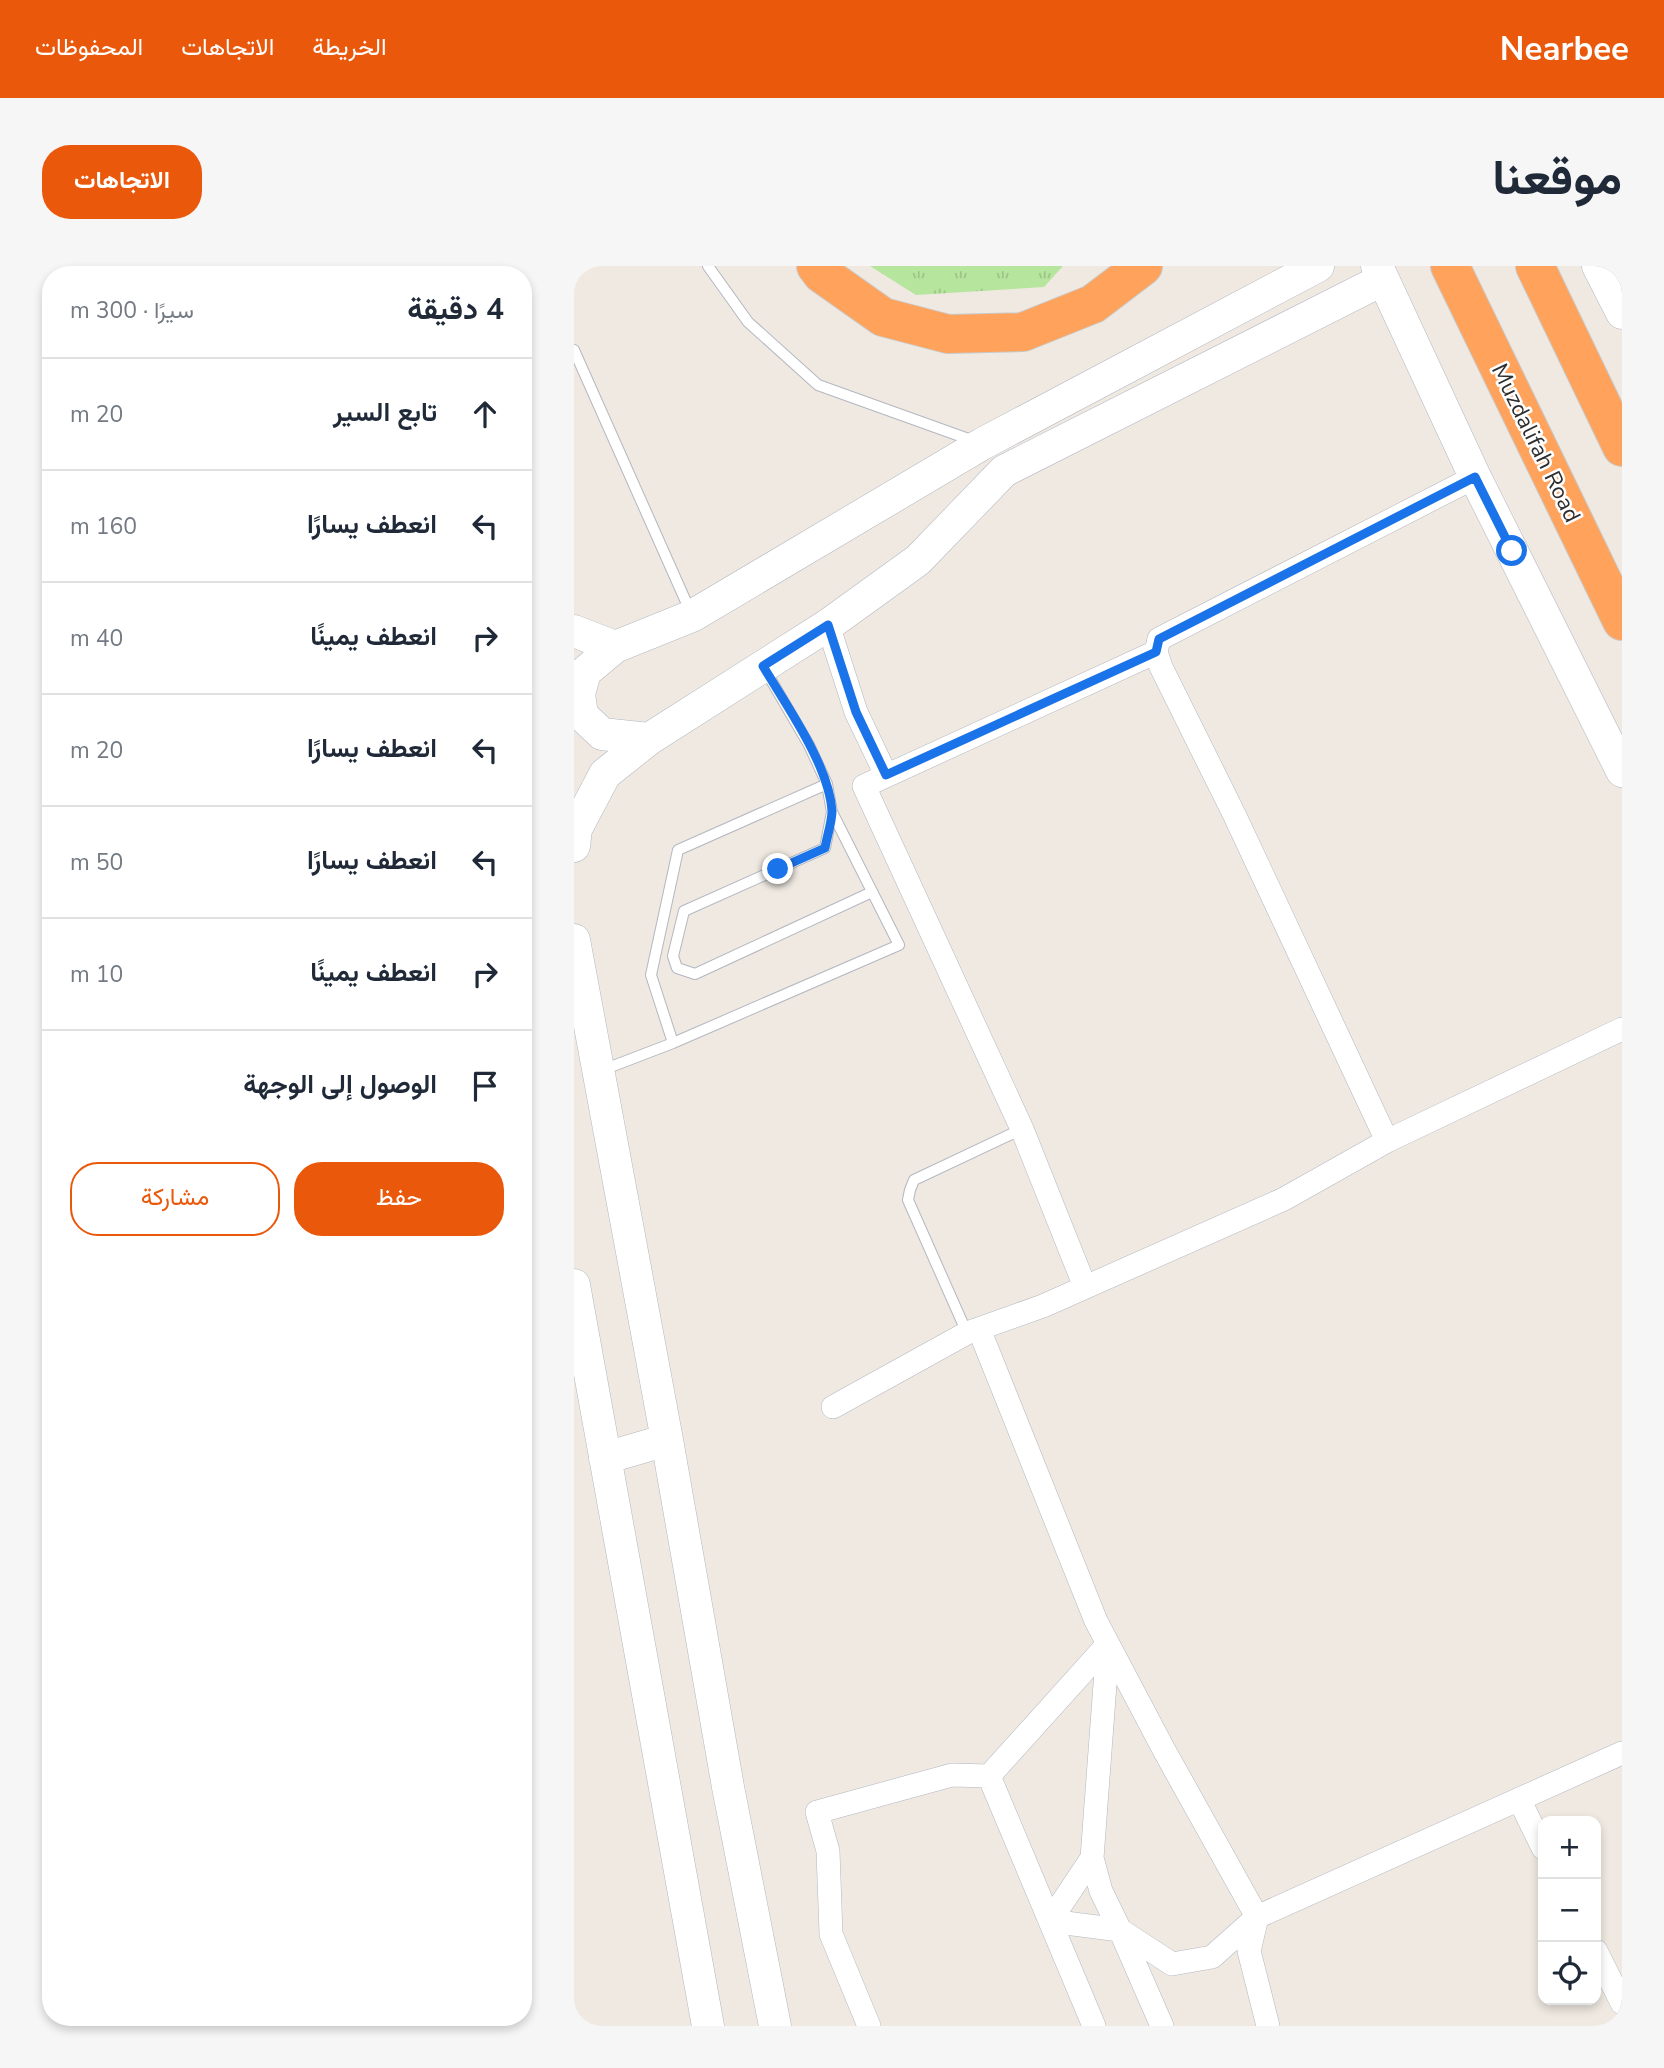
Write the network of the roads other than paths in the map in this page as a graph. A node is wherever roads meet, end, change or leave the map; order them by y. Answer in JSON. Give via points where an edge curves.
{"nodes":[{"id":1,"x":708,"y":266,"type":"edge"},
{"id":2,"x":816,"y":266,"type":"edge"},
{"id":3,"x":1143,"y":266,"type":"edge"},
{"id":4,"x":1318,"y":266,"type":"edge"},
{"id":5,"x":1535,"y":266,"type":"edge"},
{"id":6,"x":1598,"y":266,"type":"edge"},
{"id":7,"x":1451,"y":268,"type":"edge"},
{"id":8,"x":1380,"y":273,"type":"edge"},
{"id":9,"x":1622,"y":312,"type":"edge"},
{"id":10,"x":574,"y":350,"type":"edge"},
{"id":11,"x":982,"y":444,"type":"junction"},
{"id":12,"x":1622,"y":447,"type":"edge"},
{"id":13,"x":1475,"y":477,"type":"junction"},
{"id":14,"x":692,"y":616,"type":"junction"},
{"id":15,"x":1622,"y":621,"type":"edge"},
{"id":16,"x":828,"y":625,"type":"junction"},
{"id":17,"x":574,"y":631,"type":"edge"},
{"id":18,"x":615,"y":647,"type":"junction"},
{"id":19,"x":1156,"y":652,"type":"junction"},
{"id":20,"x":763,"y":666,"type":"junction"},
{"id":21,"x":649,"y":738,"type":"junction"},
{"id":22,"x":1622,"y":771,"type":"edge"},
{"id":23,"x":886,"y":775,"type":"junction"},
{"id":24,"x":827,"y":784,"type":"junction"},
{"id":25,"x":832,"y":812,"type":"junction"},
{"id":26,"x":574,"y":846,"type":"edge"},
{"id":27,"x":872,"y":892,"type":"junction"},
{"id":28,"x":574,"y":940,"type":"edge"},
{"id":29,"x":1622,"y":1029,"type":"edge"},
{"id":30,"x":673,"y":1043,"type":"junction"},
{"id":31,"x":598,"y":1071,"type":"junction"},
{"id":32,"x":1022,"y":1129,"type":"junction"},
{"id":33,"x":1387,"y":1141,"type":"junction"},
{"id":34,"x":574,"y":1285,"type":"edge"},
{"id":35,"x":1085,"y":1287,"type":"junction"},
{"id":36,"x":973,"y":1331,"type":"junction"},
{"id":37,"x":833,"y":1407,"type":"dead end"},
{"id":38,"x":667,"y":1440,"type":"junction"},
{"id":39,"x":605,"y":1458,"type":"junction"},
{"id":40,"x":1108,"y":1644,"type":"junction"},
{"id":41,"x":1622,"y":1753,"type":"edge"},
{"id":42,"x":989,"y":1776,"type":"junction"},
{"id":43,"x":1519,"y":1799,"type":"junction"},
{"id":44,"x":1538,"y":1838,"type":"edge"},
{"id":45,"x":1092,"y":1858,"type":"junction"},
{"id":46,"x":1257,"y":1916,"type":"junction"},
{"id":47,"x":1050,"y":1920,"type":"junction"},
{"id":48,"x":1120,"y":1930,"type":"junction"},
{"id":49,"x":1601,"y":1961,"type":"edge"},
{"id":50,"x":1622,"y":2003,"type":"edge"},
{"id":51,"x":708,"y":2026,"type":"edge"},
{"id":52,"x":775,"y":2026,"type":"edge"},
{"id":53,"x":869,"y":2026,"type":"edge"},
{"id":54,"x":1094,"y":2026,"type":"edge"},
{"id":55,"x":1162,"y":2026,"type":"edge"},
{"id":56,"x":1268,"y":2026,"type":"edge"}],
"edges":[{"from":1,"to":11,"type":"lane","via":[[748,321],[818,385]]},
{"from":2,"to":3,"type":"highway","via":[[883,317],[948,334],[1023,332],[1093,304]]},
{"from":4,"to":11,"type":"street"},
{"from":5,"to":12,"type":"highway"},
{"from":6,"to":9,"type":"street"},
{"from":7,"to":15,"type":"highway","name":"Muzdalifah Road"},
{"from":8,"to":13,"type":"street"},
{"from":8,"to":16,"type":"street","via":[[1004,471],[918,561]]},
{"from":10,"to":14,"type":"lane"},
{"from":11,"to":14,"type":"street"},
{"from":13,"to":19,"type":"street","via":[[1159,639]]},
{"from":13,"to":22,"type":"street"},
{"from":14,"to":18,"type":"street"},
{"from":16,"to":20,"type":"street"},
{"from":16,"to":23,"type":"street","via":[[856,712]]},
{"from":17,"to":18,"type":"street"},
{"from":18,"to":21,"type":"street","via":[[585,672],[579,694],[582,715],[601,734]]},
{"from":19,"to":23,"type":"street"},
{"from":19,"to":33,"type":"street"},
{"from":20,"to":21,"type":"street"},
{"from":20,"to":24,"type":"lane"},
{"from":21,"to":26,"type":"street","via":[[605,774],[576,829]]},
{"from":23,"to":32,"type":"street","via":[[864,786]]},
{"from":24,"to":25,"type":"lane"},
{"from":24,"to":30,"type":"lane","via":[[678,850],[651,975]]},
{"from":25,"to":27,"type":"lane"},
{"from":25,"to":27,"type":"lane","via":[[825,848],[684,911],[673,956],[677,968],[695,974]]},
{"from":27,"to":30,"type":"lane","via":[[899,945]]},
{"from":28,"to":31,"type":"street"},
{"from":29,"to":33,"type":"street"},
{"from":30,"to":31,"type":"lane"},
{"from":31,"to":38,"type":"street"},
{"from":32,"to":35,"type":"street"},
{"from":32,"to":36,"type":"lane","via":[[914,1180],[910,1190],[908,1200]]},
{"from":33,"to":35,"type":"street","via":[[1284,1199]]},
{"from":34,"to":39,"type":"street"},
{"from":35,"to":36,"type":"street"},
{"from":36,"to":37,"type":"street"},
{"from":36,"to":40,"type":"street"},
{"from":38,"to":39,"type":"street"},
{"from":38,"to":52,"type":"street"},
{"from":39,"to":51,"type":"street"},
{"from":40,"to":42,"type":"street"},
{"from":40,"to":45,"type":"street"},
{"from":40,"to":46,"type":"street"},
{"from":41,"to":43,"type":"street"},
{"from":42,"to":47,"type":"street"},
{"from":42,"to":53,"type":"street","via":[[952,1775],[817,1812],[828,1851],[831,1934]]},
{"from":43,"to":44,"type":"street"},
{"from":43,"to":46,"type":"street"},
{"from":45,"to":47,"type":"street"},
{"from":45,"to":48,"type":"street","via":[[1101,1891]]},
{"from":46,"to":48,"type":"street","via":[[1212,1957],[1172,1964]]},
{"from":46,"to":56,"type":"street","via":[[1249,1951]]},
{"from":47,"to":48,"type":"street"},
{"from":47,"to":54,"type":"street"},
{"from":48,"to":55,"type":"street"},
{"from":49,"to":50,"type":"street"}]}
